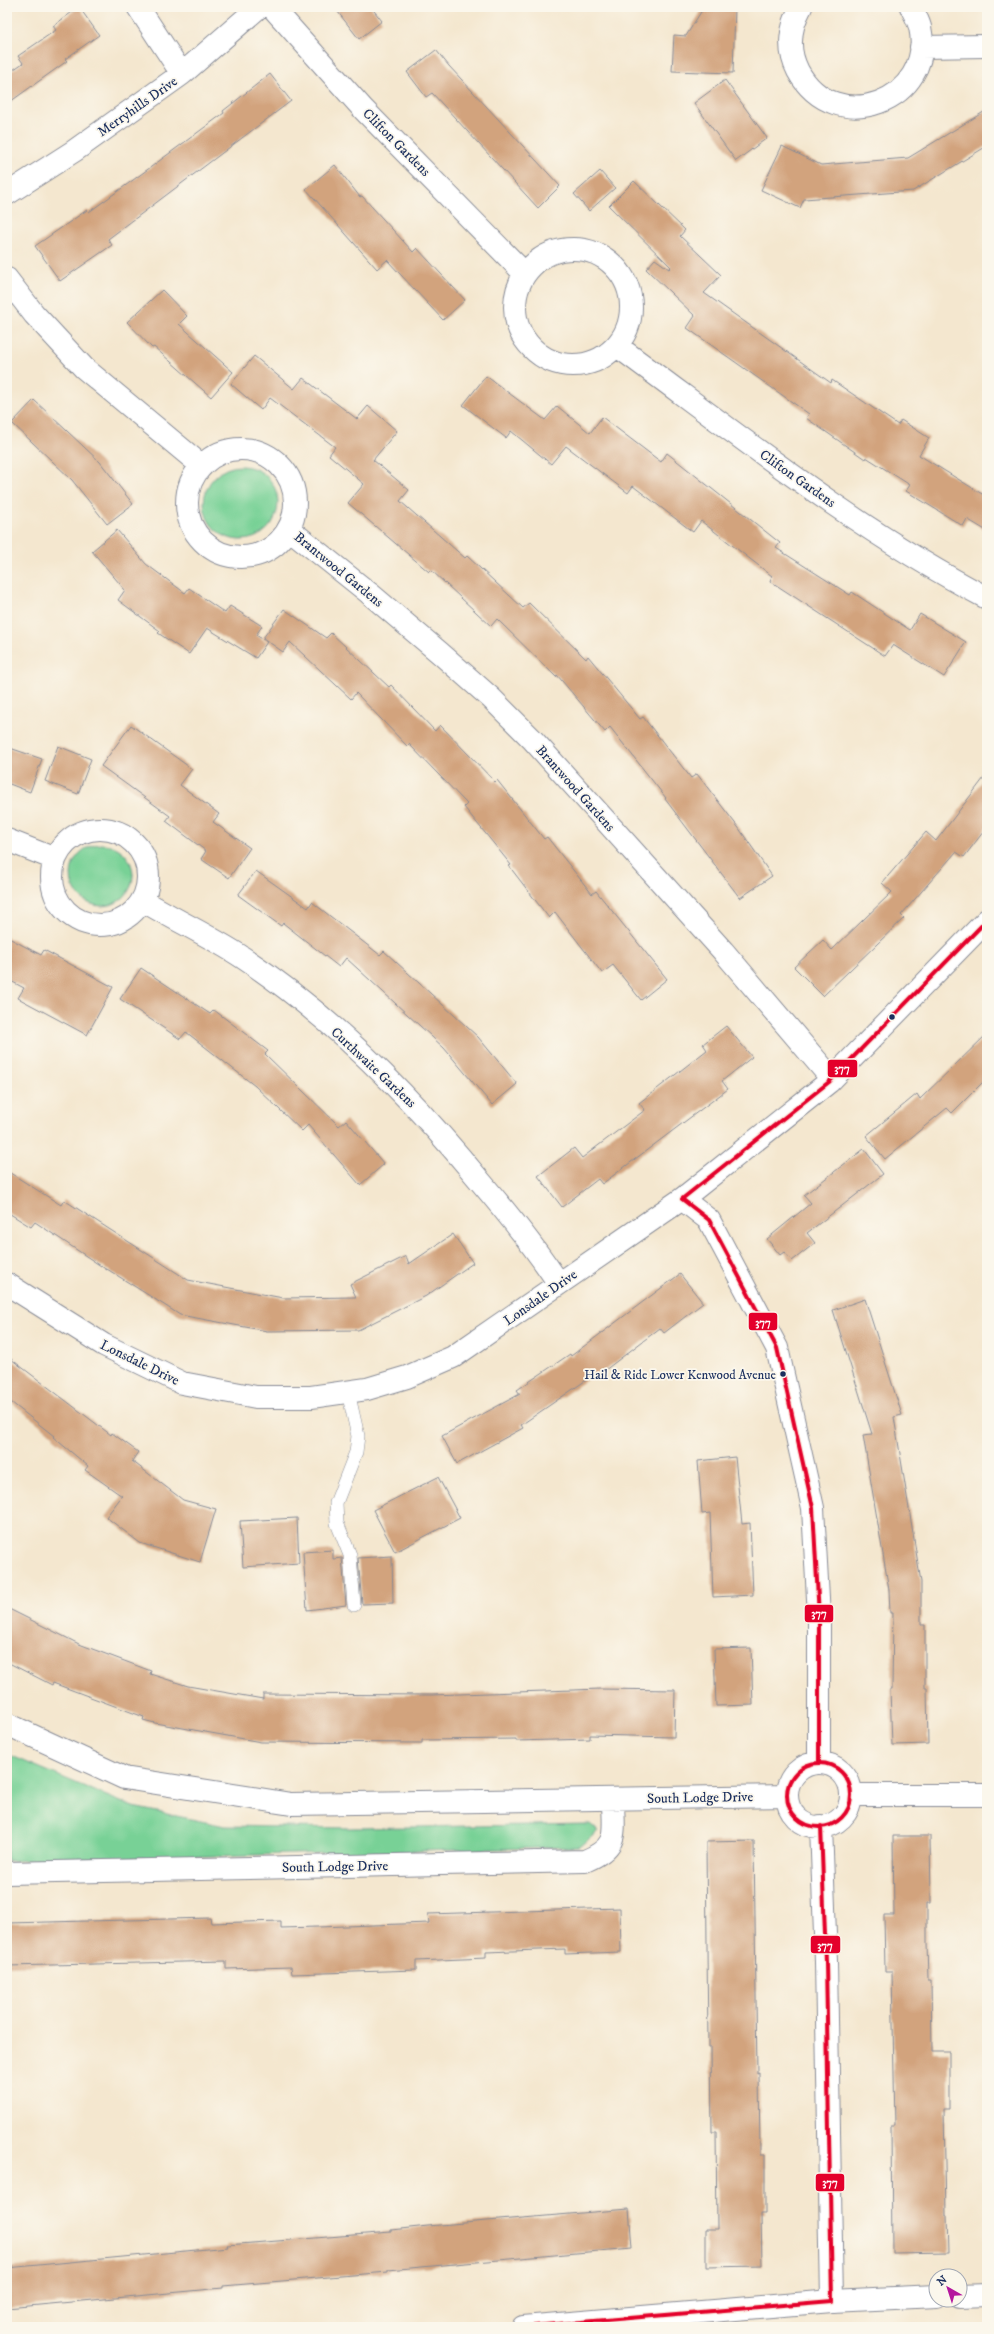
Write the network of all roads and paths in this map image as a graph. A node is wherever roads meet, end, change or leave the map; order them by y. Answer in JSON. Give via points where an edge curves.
{"nodes":[{"id":1,"x":138,"y":7,"type":"edge"},
{"id":2,"x":259,"y":7,"type":"edge"},
{"id":3,"x":272,"y":7,"type":"edge"},
{"id":4,"x":801,"y":7,"type":"edge"},
{"id":5,"x":911,"y":7,"type":"edge"},
{"id":6,"x":987,"y":46,"type":"edge"},
{"id":7,"x":921,"y":47,"type":"junction"},
{"id":8,"x":182,"y":74,"type":"junction"},
{"id":9,"x":7,"y":194,"type":"edge"},
{"id":10,"x":525,"y":274,"type":"junction"},
{"id":11,"x":7,"y":279,"type":"edge"},
{"id":12,"x":617,"y":346,"type":"junction"},
{"id":13,"x":202,"y":466,"type":"junction"},
{"id":14,"x":290,"y":529,"type":"junction"},
{"id":15,"x":987,"y":598,"type":"edge"},
{"id":16,"x":7,"y":840,"type":"edge"},
{"id":17,"x":55,"y":859,"type":"junction"},
{"id":18,"x":142,"y":900,"type":"junction"},
{"id":19,"x":987,"y":920,"type":"edge"},
{"id":20,"x":832,"y":1079,"type":"junction"},
{"id":21,"x":682,"y":1199,"type":"junction"},
{"id":22,"x":7,"y":1284,"type":"edge"},
{"id":23,"x":559,"y":1284,"type":"junction"},
{"id":24,"x":348,"y":1392,"type":"junction"},
{"id":25,"x":354,"y":1605,"type":"dead end"},
{"id":26,"x":7,"y":1724,"type":"edge"},
{"id":27,"x":819,"y":1763,"type":"junction"},
{"id":28,"x":852,"y":1795,"type":"junction"},
{"id":29,"x":987,"y":1795,"type":"edge"},
{"id":30,"x":787,"y":1796,"type":"junction"},
{"id":31,"x":613,"y":1799,"type":"junction"},
{"id":32,"x":821,"y":1826,"type":"junction"},
{"id":33,"x":7,"y":1873,"type":"edge"},
{"id":34,"x":987,"y":2295,"type":"edge"},
{"id":35,"x":928,"y":2296,"type":"edge"},
{"id":36,"x":968,"y":2296,"type":"edge"},
{"id":37,"x":832,"y":2301,"type":"junction"},
{"id":38,"x":699,"y":2320,"type":"edge"},
{"id":39,"x":524,"y":2327,"type":"edge"}],
"edges":[{"from":1,"to":8,"type":"street"},
{"from":2,"to":8,"type":"street","name":"Merryhills Drive"},
{"from":3,"to":10,"type":"street","name":"Clifton Gardens","via":[[364,110]]},
{"from":4,"to":7,"type":"street","via":[[794,21],[790,42],[794,63],[804,82],[821,98],[842,106],[864,107],[885,100],[903,87],[916,69]]},
{"from":5,"to":7,"type":"street","via":[[920,26]]},
{"from":6,"to":7,"type":"street"},
{"from":8,"to":9,"type":"street","name":"Merryhills Drive","via":[[74,151]]},
{"from":10,"to":12,"type":"street","via":[[517,291],[515,311],[519,330],[530,347],[545,359],[563,365],[583,365],[602,359]]},
{"from":10,"to":12,"type":"street","via":[[539,260],[556,252],[575,249],[593,252],[610,261],[623,276],[631,293],[632,312],[628,330]]},
{"from":11,"to":13,"type":"street","via":[[34,314],[84,368]]},
{"from":12,"to":15,"type":"street","name":"Clifton Gardens","via":[[800,481],[949,578]]},
{"from":13,"to":14,"type":"street","name":"Brantwood Gardens","via":[[216,455],[232,450],[250,449],[266,455],[280,465],[290,479],[295,495],[295,513]]},
{"from":13,"to":14,"type":"street","name":"Brantwood Gardens","via":[[192,481],[187,499],[189,517],[197,534],[210,547],[226,556],[244,558],[262,553],[278,544]]},
{"from":14,"to":20,"type":"street","name":"Brantwood Gardens","via":[[440,653],[532,738],[723,951]]},
{"from":16,"to":17,"type":"street"},
{"from":17,"to":18,"type":"street","via":[[52,873],[56,894],[68,912],[79,920],[93,924],[121,920],[133,912]]},
{"from":17,"to":18,"type":"street","via":[[68,842],[86,830],[115,830],[128,837],[145,859],[147,887]]},
{"from":18,"to":23,"type":"street","name":"Curthwaite Gardens","via":[[241,956],[355,1045],[423,1114],[459,1155],[505,1211]]},
{"from":19,"to":20,"type":"street","name":"Lonsdale Drive"},
{"from":20,"to":21,"type":"street","name":"Lonsdale Drive"},
{"from":21,"to":23,"type":"street","name":"Lonsdale Drive"},
{"from":21,"to":27,"type":"street","via":[[709,1220],[778,1348],[813,1508],[819,1617]]},
{"from":22,"to":24,"type":"street","name":"Lonsdale Drive","via":[[104,1345],[182,1383],[256,1397],[311,1397]]},
{"from":23,"to":24,"type":"street","name":"Lonsdale Drive","via":[[453,1357],[407,1378]]},
{"from":24,"to":25,"type":"lane","via":[[358,1436],[356,1452],[336,1503],[337,1523],[350,1555]]},
{"from":26,"to":31,"type":"street","name":"South Lodge Drive","via":[[124,1778],[291,1804]]},
{"from":27,"to":28,"type":"street","via":[[833,1766],[843,1774]]},
{"from":27,"to":30,"type":"street","via":[[807,1765],[796,1773],[789,1785]]},
{"from":28,"to":29,"type":"street"},
{"from":28,"to":32,"type":"street","via":[[842,1818],[832,1824]]},
{"from":30,"to":31,"type":"street","name":"South Lodge Drive"},
{"from":30,"to":32,"type":"street","via":[[791,1810],[799,1819],[810,1825]]},
{"from":31,"to":33,"type":"street","name":"South Lodge Drive","via":[[614,1836],[609,1847],[600,1855],[585,1861]]},
{"from":32,"to":37,"type":"street"},
{"from":34,"to":36,"type":"street"},
{"from":35,"to":37,"type":"street"},
{"from":37,"to":38,"type":"street"},
{"from":38,"to":39,"type":"street"}]}
